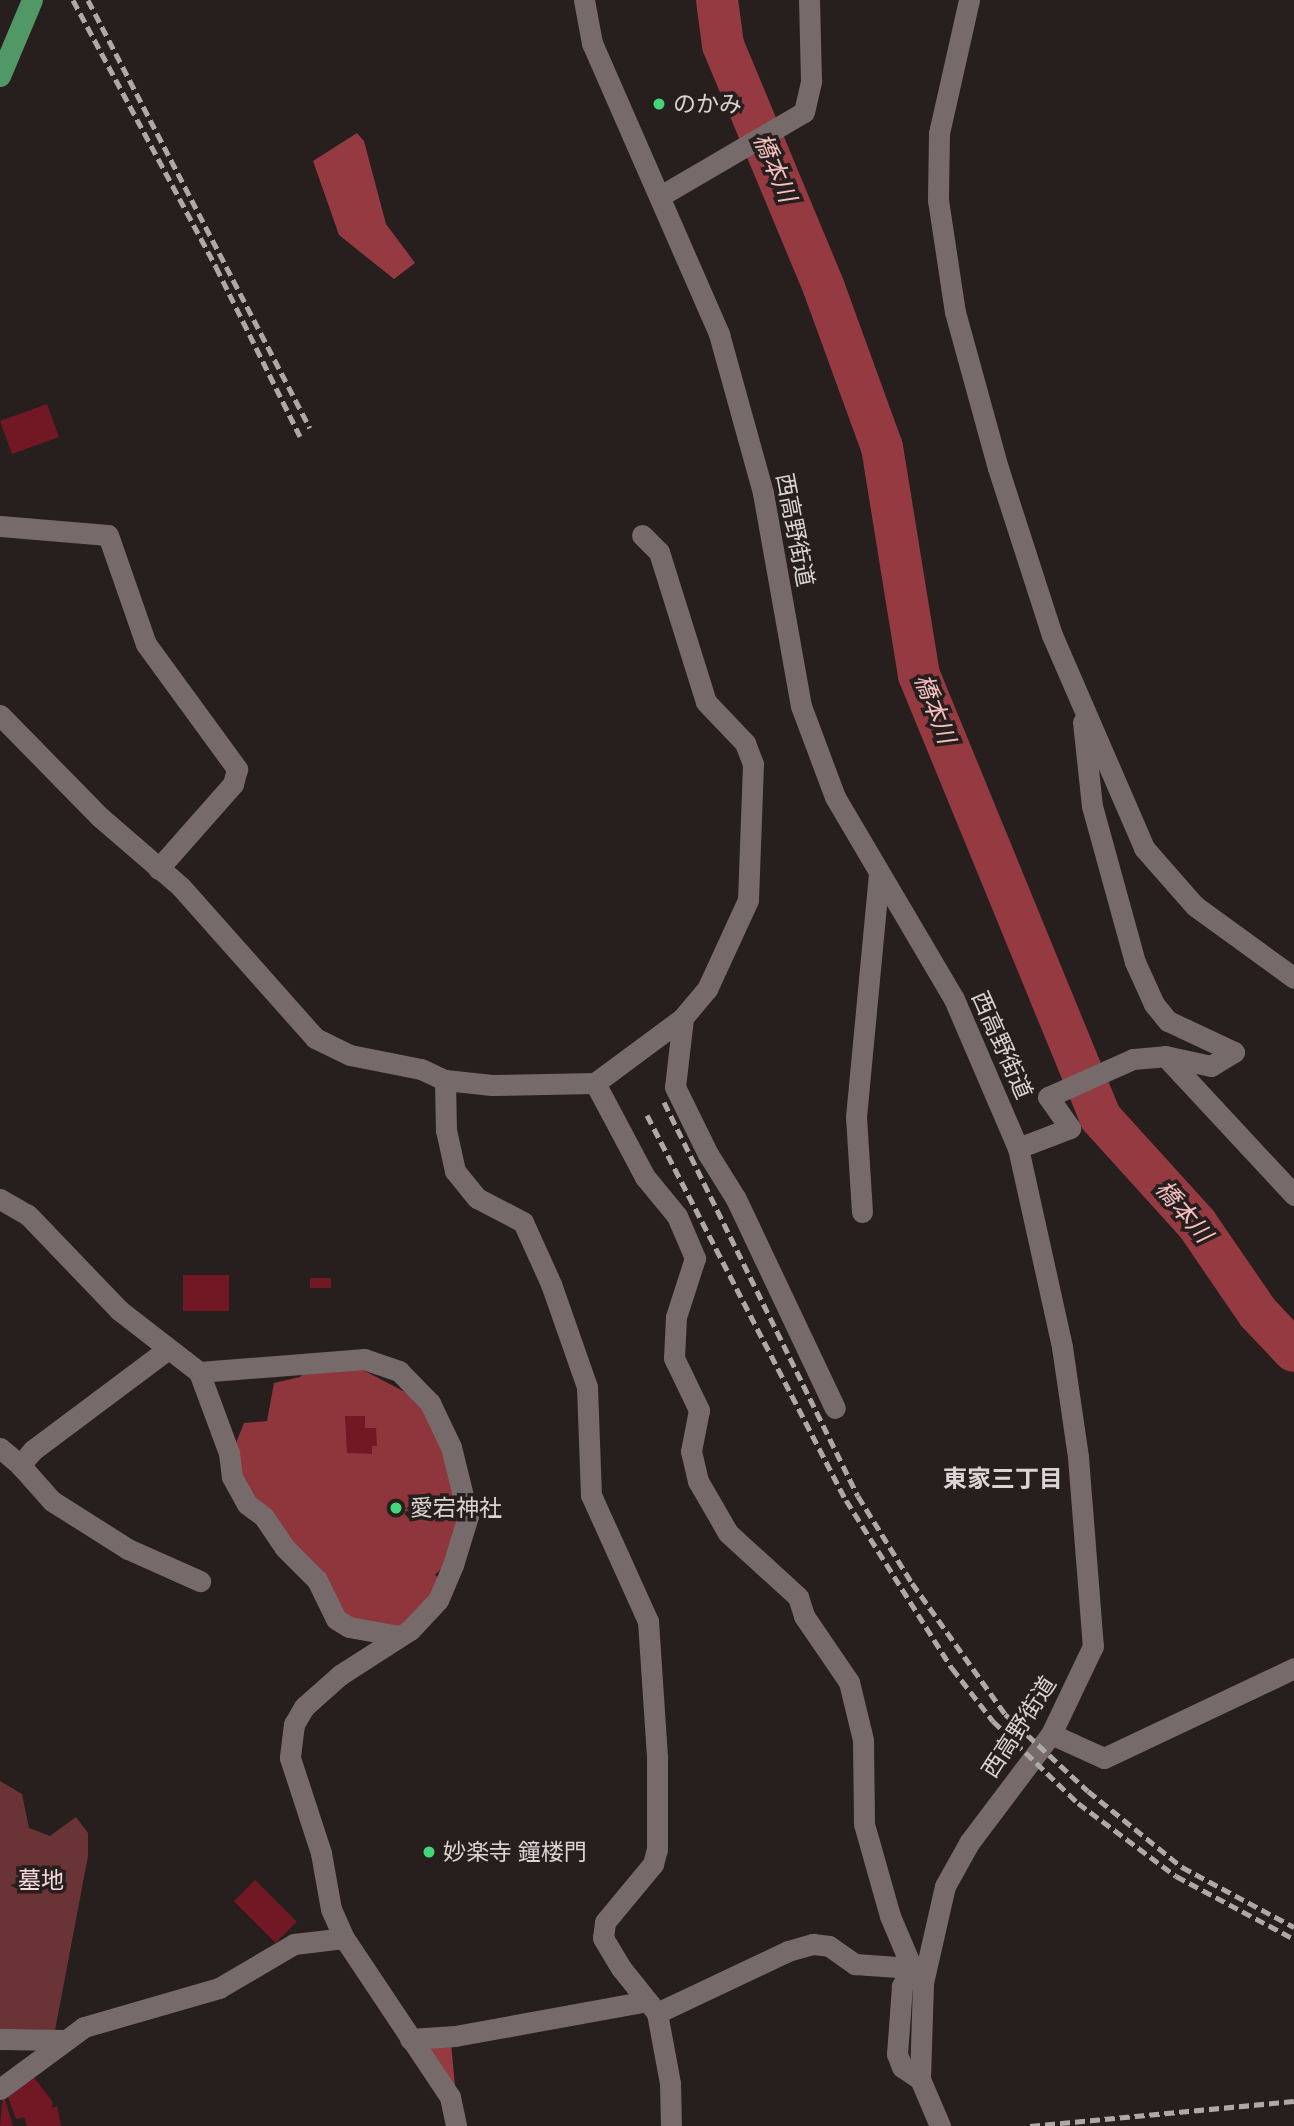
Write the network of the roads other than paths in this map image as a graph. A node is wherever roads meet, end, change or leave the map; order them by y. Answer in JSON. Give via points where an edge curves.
{"nodes":[{"id":1,"x":32,"y":0,"type":"edge"},
{"id":2,"x":584,"y":0,"type":"edge"},
{"id":3,"x":809,"y":0,"type":"edge"},
{"id":4,"x":969,"y":0,"type":"edge"},
{"id":5,"x":0,"y":76,"type":"edge"},
{"id":6,"x":662,"y":195,"type":"junction"},
{"id":7,"x":0,"y":526,"type":"edge"},
{"id":8,"x":642,"y":535,"type":"dead end"},
{"id":9,"x":1082,"y":705,"type":"junction"},
{"id":10,"x":0,"y":715,"type":"edge"},
{"id":11,"x":158,"y":869,"type":"junction"},
{"id":12,"x":879,"y":873,"type":"junction"},
{"id":13,"x":1294,"y":978,"type":"edge"},
{"id":14,"x":683,"y":1018,"type":"junction"},
{"id":15,"x":1165,"y":1056,"type":"junction"},
{"id":16,"x":445,"y":1080,"type":"junction"},
{"id":17,"x":595,"y":1083,"type":"junction"},
{"id":18,"x":1018,"y":1148,"type":"junction"},
{"id":19,"x":1294,"y":1195,"type":"edge"},
{"id":20,"x":4,"y":1207,"type":"edge"},
{"id":21,"x":862,"y":1212,"type":"dead end"},
{"id":22,"x":168,"y":1349,"type":"junction"},
{"id":23,"x":199,"y":1372,"type":"junction"},
{"id":24,"x":835,"y":1408,"type":"dead end"},
{"id":25,"x":0,"y":1448,"type":"edge"},
{"id":26,"x":20,"y":1465,"type":"junction"},
{"id":27,"x":200,"y":1581,"type":"dead end"},
{"id":28,"x":399,"y":1636,"type":"junction"},
{"id":29,"x":1294,"y":1668,"type":"edge"},
{"id":30,"x":1051,"y":1734,"type":"junction"},
{"id":31,"x":344,"y":1938,"type":"junction"},
{"id":32,"x":918,"y":1974,"type":"junction"},
{"id":33,"x":652,"y":2007,"type":"junction"},
{"id":34,"x":0,"y":2039,"type":"edge"},
{"id":35,"x":410,"y":2039,"type":"junction"},
{"id":36,"x":66,"y":2040,"type":"junction"},
{"id":37,"x":0,"y":2089,"type":"edge"},
{"id":38,"x":456,"y":2126,"type":"edge"},
{"id":39,"x":671,"y":2126,"type":"edge"},
{"id":40,"x":940,"y":2126,"type":"edge"}],
"edges":[{"from":1,"to":5,"type":"highway"},
{"from":2,"to":6,"type":"street","name":"西高野街道","via":[[593,43]]},
{"from":3,"to":6,"type":"street","via":[[811,81],[804,112]]},
{"from":4,"to":9,"type":"street","via":[[939,133],[938,200],[955,312],[1031,571]]},
{"from":6,"to":12,"type":"street","name":"西高野街道","via":[[719,334],[763,493],[801,706],[835,797]]},
{"from":7,"to":11,"type":"street","via":[[108,535],[146,644],[237,769],[233,784]]},
{"from":8,"to":14,"type":"street","via":[[659,552],[681,610],[706,702],[745,743],[753,764],[748,900],[707,989]]},
{"from":9,"to":13,"type":"street","via":[[1144,848],[1195,906]]},
{"from":9,"to":15,"type":"street","via":[[1092,806],[1135,962],[1154,1004],[1168,1021],[1234,1052],[1211,1066]]},
{"from":10,"to":11,"type":"street"},
{"from":11,"to":16,"type":"street","via":[[181,887],[316,1038],[350,1055],[421,1069]]},
{"from":12,"to":18,"type":"street","name":"西高野街道","via":[[954,999]]},
{"from":12,"to":21,"type":"street","via":[[856,1117]]},
{"from":14,"to":17,"type":"street"},
{"from":14,"to":24,"type":"street","via":[[675,1087],[736,1199]]},
{"from":15,"to":18,"type":"street","via":[[1133,1059],[1048,1097],[1070,1128]]},
{"from":15,"to":19,"type":"street"},
{"from":16,"to":17,"type":"street","via":[[492,1085]]},
{"from":16,"to":33,"type":"street","via":[[446,1130],[455,1171],[477,1198],[523,1222],[551,1284],[587,1387],[590,1495],[648,1621],[657,1757],[657,1849],[653,1864],[605,1922],[603,1938]]},
{"from":17,"to":32,"type":"street","via":[[645,1177],[677,1216],[695,1258],[674,1337],[674,1359],[699,1410],[691,1451],[693,1469],[717,1520],[798,1597],[804,1616],[849,1682],[863,1740],[864,1824],[890,1916]]},
{"from":18,"to":30,"type":"street","name":"西高野街道","via":[[1062,1347],[1078,1457],[1093,1632],[1093,1646],[1077,1688]]},
{"from":20,"to":22,"type":"street","via":[[28,1215],[119,1311]]},
{"from":22,"to":23,"type":"street"},
{"from":22,"to":26,"type":"street"},
{"from":23,"to":28,"type":"street","via":[[229,1453],[232,1477],[247,1504],[264,1517],[285,1548],[317,1580],[336,1619],[349,1627]]},
{"from":23,"to":28,"type":"street","via":[[364,1359],[399,1371],[430,1402],[451,1447],[468,1516],[438,1600]]},
{"from":25,"to":26,"type":"street"},
{"from":26,"to":27,"type":"street","via":[[51,1501],[128,1549]]},
{"from":28,"to":31,"type":"street","via":[[340,1675],[304,1707],[290,1743],[331,1909]]},
{"from":29,"to":30,"type":"street","via":[[1104,1758]]},
{"from":30,"to":32,"type":"street","name":"西高野街道","via":[[969,1843],[946,1886]]},
{"from":31,"to":35,"type":"street"},
{"from":31,"to":36,"type":"street","via":[[294,1944],[219,1988],[85,2027]]},
{"from":32,"to":33,"type":"street","via":[[855,1964],[829,1946],[813,1944]]},
{"from":32,"to":40,"type":"street","name":"西高野街道","via":[[920,2079]]},
{"from":33,"to":35,"type":"street"},
{"from":33,"to":39,"type":"street","via":[[670,2083]]},
{"from":34,"to":36,"type":"street"},
{"from":35,"to":38,"type":"street","via":[[450,2097]]},
{"from":36,"to":37,"type":"street"}]}
